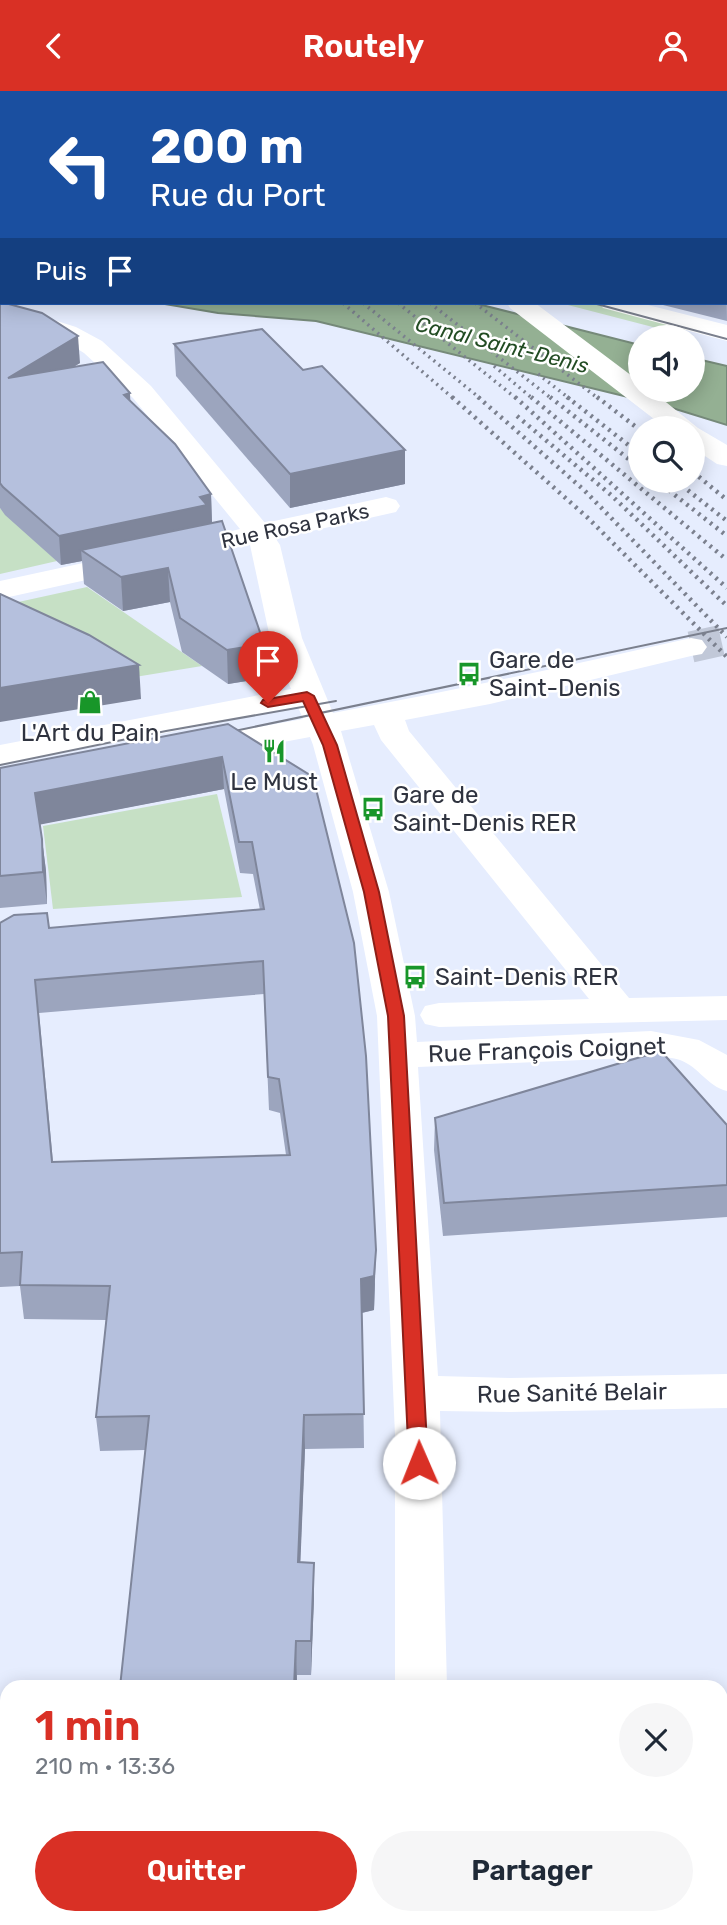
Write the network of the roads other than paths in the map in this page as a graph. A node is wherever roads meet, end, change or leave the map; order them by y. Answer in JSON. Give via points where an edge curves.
{"nodes":[{"id":1,"x":522,"y":305,"type":"edge"},
{"id":2,"x":620,"y":305,"type":"edge"},
{"id":3,"x":0,"y":311,"type":"edge"},
{"id":4,"x":727,"y":333,"type":"edge"},
{"id":5,"x":668,"y":416,"type":"edge"},
{"id":6,"x":705,"y":443,"type":"edge"},
{"id":7,"x":723,"y":456,"type":"edge"},
{"id":8,"x":386,"y":506,"type":"dead end"},
{"id":9,"x":258,"y":533,"type":"junction"},
{"id":10,"x":202,"y":546,"type":"edge"},
{"id":11,"x":163,"y":554,"type":"edge"},
{"id":12,"x":0,"y":590,"type":"edge"},
{"id":13,"x":691,"y":647,"type":"tunnel mouth"},
{"id":14,"x":314,"y":710,"type":"junction"},
{"id":15,"x":381,"y":727,"type":"junction"},
{"id":16,"x":0,"y":755,"type":"edge"},
{"id":17,"x":157,"y":756,"type":"edge"},
{"id":18,"x":726,"y":1008,"type":"edge"},
{"id":19,"x":619,"y":1011,"type":"junction"},
{"id":20,"x":439,"y":1014,"type":"dead end"},
{"id":21,"x":398,"y":1055,"type":"junction"},
{"id":22,"x":727,"y":1078,"type":"edge"},
{"id":23,"x":727,"y":1391,"type":"edge"},
{"id":24,"x":416,"y":1393,"type":"junction"},
{"id":25,"x":421,"y":1680,"type":"edge"}],
"edges":[{"from":1,"to":5,"type":"street"},
{"from":2,"to":4,"type":"street"},
{"from":3,"to":9,"type":"street","via":[[67,332],[93,347],[142,392]]},
{"from":6,"to":7,"type":"street"},
{"from":8,"to":9,"type":"street","name":"Rue Rosa Parks"},
{"from":9,"to":10,"type":"street","name":"Rue Rosa Parks"},
{"from":9,"to":14,"type":"street","via":[[265,545],[286,638]]},
{"from":11,"to":12,"type":"street"},
{"from":13,"to":15,"type":"street","via":[[490,694]]},
{"from":14,"to":15,"type":"street"},
{"from":14,"to":16,"type":"street"},
{"from":14,"to":17,"type":"street"},
{"from":14,"to":21,"type":"street","via":[[330,745],[372,892],[396,1016]]},
{"from":15,"to":19,"type":"street"},
{"from":18,"to":19,"type":"street"},
{"from":19,"to":20,"type":"street"},
{"from":21,"to":22,"type":"street","name":"Rue François Coignet","via":[[664,1045],[688,1047]]},
{"from":21,"to":24,"type":"street"},
{"from":23,"to":24,"type":"street","name":"Rue Sanité Belair"},
{"from":24,"to":25,"type":"street"}]}
